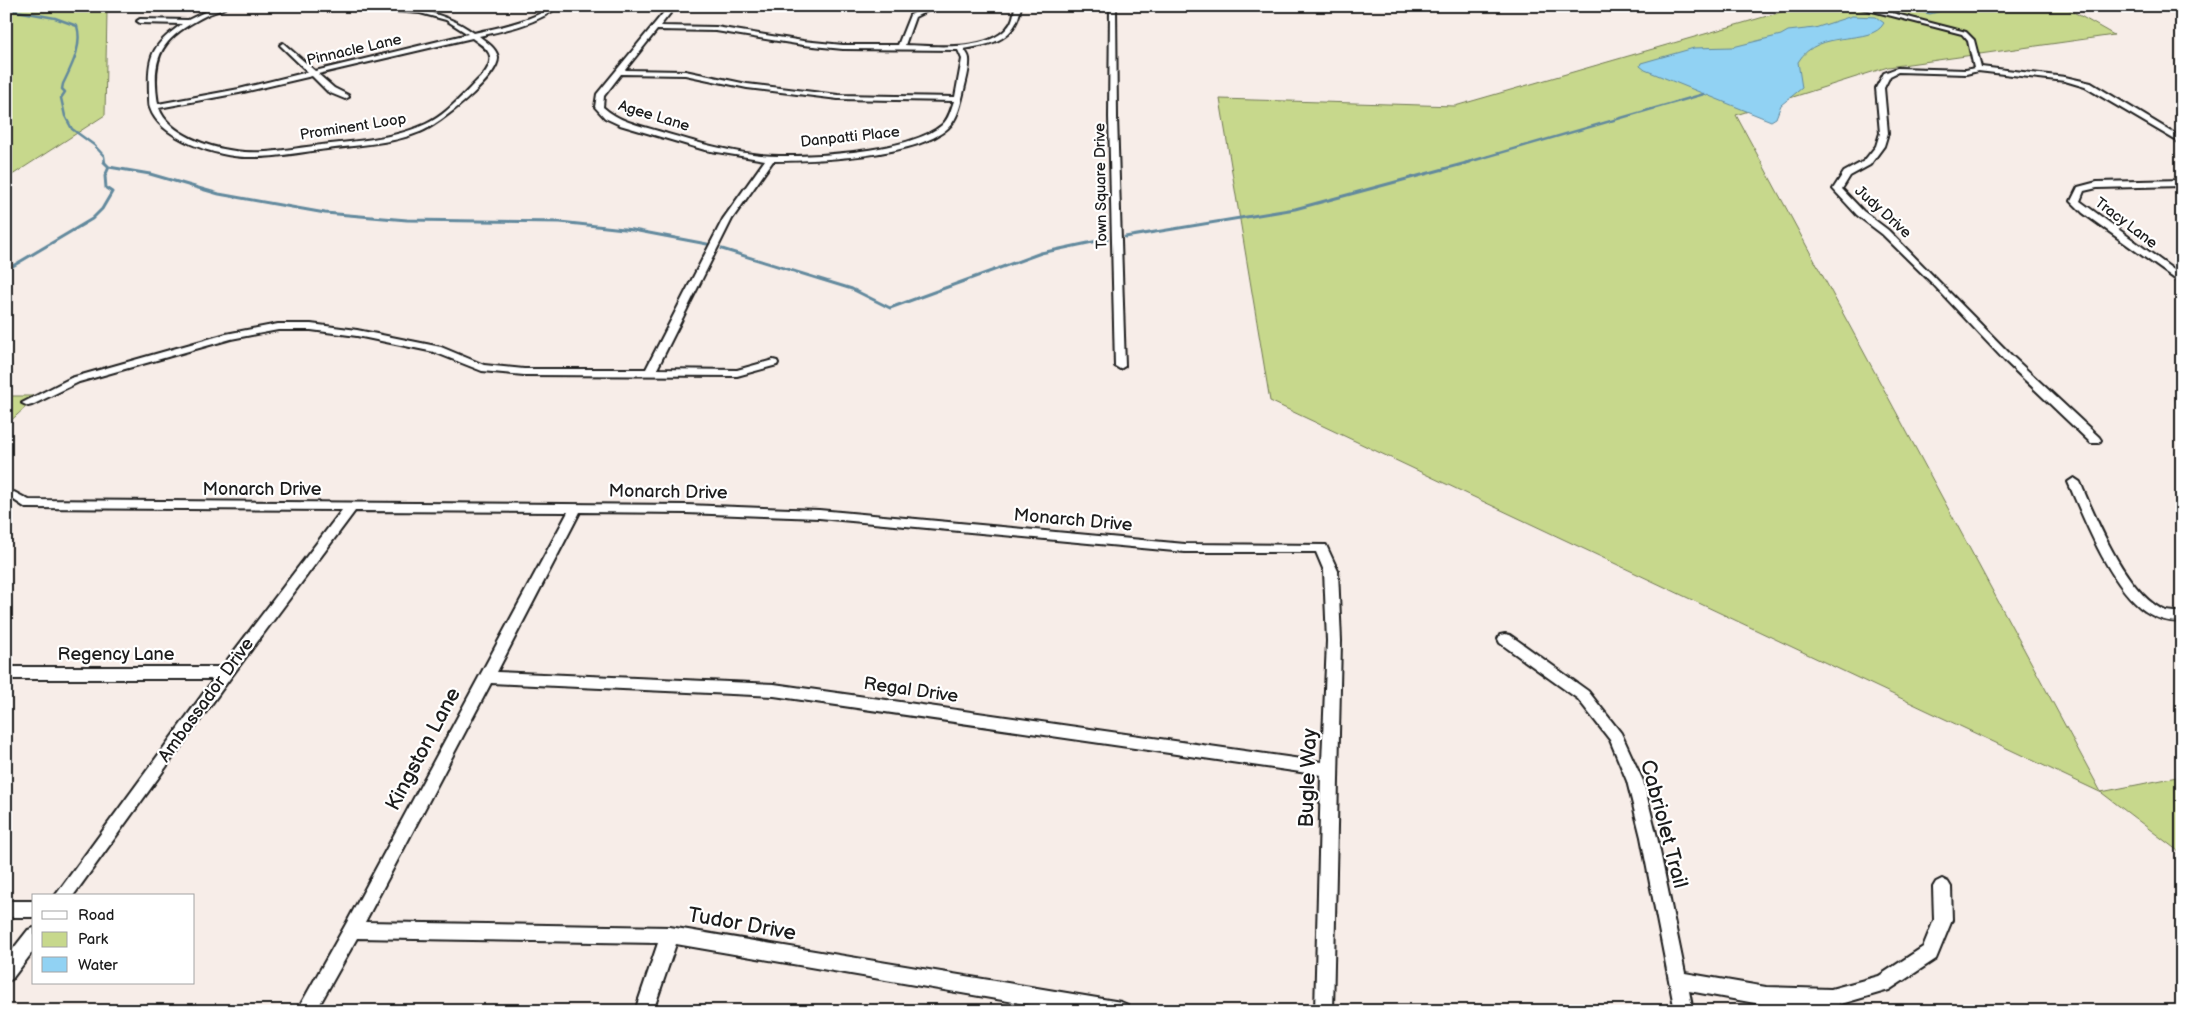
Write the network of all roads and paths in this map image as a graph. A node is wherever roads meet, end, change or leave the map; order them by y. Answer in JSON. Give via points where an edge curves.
{"nodes":[{"id":1,"x":328,"y":6,"type":"edge"},
{"id":2,"x":556,"y":6,"type":"edge"},
{"id":3,"x":673,"y":6,"type":"edge"},
{"id":4,"x":1018,"y":6,"type":"edge"},
{"id":5,"x":1113,"y":6,"type":"edge"},
{"id":6,"x":1856,"y":6,"type":"edge"},
{"id":7,"x":221,"y":7,"type":"edge"},
{"id":8,"x":927,"y":9,"type":"dead end"},
{"id":9,"x":140,"y":21,"type":"dead end"},
{"id":10,"x":192,"y":22,"type":"junction"},
{"id":11,"x":656,"y":28,"type":"junction"},
{"id":12,"x":473,"y":36,"type":"junction"},
{"id":13,"x":283,"y":45,"type":"dead end"},
{"id":14,"x":960,"y":48,"type":"junction"},
{"id":15,"x":900,"y":49,"type":"junction"},
{"id":16,"x":1978,"y":69,"type":"junction"},
{"id":17,"x":620,"y":72,"type":"junction"},
{"id":18,"x":313,"y":74,"type":"junction"},
{"id":19,"x":345,"y":97,"type":"dead end"},
{"id":20,"x":957,"y":99,"type":"junction"},
{"id":21,"x":154,"y":107,"type":"junction"},
{"id":22,"x":2182,"y":142,"type":"edge"},
{"id":23,"x":770,"y":158,"type":"junction"},
{"id":24,"x":2182,"y":183,"type":"edge"},
{"id":25,"x":2182,"y":281,"type":"edge"},
{"id":26,"x":773,"y":363,"type":"dead end"},
{"id":27,"x":1120,"y":366,"type":"dead end"},
{"id":28,"x":650,"y":372,"type":"junction"},
{"id":29,"x":28,"y":403,"type":"dead end"},
{"id":30,"x":2095,"y":440,"type":"dead end"},
{"id":31,"x":2074,"y":482,"type":"dead end"},
{"id":32,"x":14,"y":496,"type":"dead end"},
{"id":33,"x":351,"y":507,"type":"junction"},
{"id":34,"x":577,"y":507,"type":"junction"},
{"id":35,"x":1321,"y":548,"type":"joint"},
{"id":36,"x":2182,"y":617,"type":"edge"},
{"id":37,"x":1505,"y":639,"type":"dead end"},
{"id":38,"x":6,"y":672,"type":"edge"},
{"id":39,"x":226,"y":673,"type":"junction"},
{"id":40,"x":485,"y":677,"type":"junction"},
{"id":41,"x":1329,"y":770,"type":"junction"},
{"id":42,"x":1942,"y":887,"type":"dead end"},
{"id":43,"x":64,"y":894,"type":"edge"},
{"id":44,"x":6,"y":909,"type":"edge"},
{"id":45,"x":32,"y":909,"type":"edge"},
{"id":46,"x":352,"y":930,"type":"junction"},
{"id":47,"x":670,"y":935,"type":"junction"},
{"id":48,"x":32,"y":939,"type":"edge"},
{"id":49,"x":6,"y":974,"type":"edge"},
{"id":50,"x":1678,"y":980,"type":"junction"},
{"id":51,"x":306,"y":1011,"type":"edge"},
{"id":52,"x":644,"y":1011,"type":"edge"},
{"id":53,"x":1121,"y":1011,"type":"edge"},
{"id":54,"x":1324,"y":1011,"type":"edge"},
{"id":55,"x":1684,"y":1011,"type":"edge"}],
"edges":[{"from":1,"to":12,"type":"street","name":"Prominent Loop","via":[[432,14],[451,21]]},
{"from":2,"to":12,"type":"street","name":"Pinnacle Lane","via":[[521,23]]},
{"from":3,"to":11,"type":"street","name":"Agee Lane"},
{"from":4,"to":14,"type":"street","via":[[1012,27],[1003,35]]},
{"from":5,"to":27,"type":"street","name":"Town Square Drive"},
{"from":6,"to":16,"type":"street","via":[[1964,33],[1971,40]]},
{"from":7,"to":10,"type":"street"},
{"from":8,"to":15,"type":"street","via":[[912,16]]},
{"from":9,"to":10,"type":"street"},
{"from":10,"to":21,"type":"street","via":[[168,38],[154,57]]},
{"from":11,"to":15,"type":"street","via":[[716,29],[803,43]]},
{"from":11,"to":17,"type":"street","name":"Agee Lane"},
{"from":12,"to":18,"type":"street","name":"Pinnacle Lane"},
{"from":12,"to":21,"type":"street","name":"Prominent Loop","via":[[494,54],[495,62],[490,72],[438,121],[394,137],[275,154],[238,155],[175,132],[159,118]]},
{"from":13,"to":18,"type":"street"},
{"from":14,"to":15,"type":"street"},
{"from":14,"to":20,"type":"street","name":"Danpatti Place","via":[[966,59]]},
{"from":16,"to":22,"type":"street","via":[[2065,79],[2088,85]]},
{"from":16,"to":30,"type":"street","name":"Judy Drive","via":[[1966,72],[1897,70],[1887,75],[1880,88],[1884,126],[1880,146],[1867,163],[1848,174],[1837,189],[1860,213],[1885,232]]},
{"from":17,"to":20,"type":"street","via":[[685,73],[747,86],[838,97]]},
{"from":17,"to":23,"type":"street","name":"Agee Lane","via":[[600,96],[599,107],[608,116],[729,152]]},
{"from":18,"to":19,"type":"street"},
{"from":18,"to":21,"type":"street","name":"Pinnacle Lane"},
{"from":20,"to":23,"type":"street","name":"Danpatti Place","via":[[946,127],[910,144],[828,156]]},
{"from":23,"to":28,"type":"street","via":[[728,219]]},
{"from":24,"to":25,"type":"street","name":"Tracy Lane","via":[[2097,185],[2081,189],[2075,201]]},
{"from":26,"to":28,"type":"street","via":[[737,373]]},
{"from":28,"to":29,"type":"street","via":[[524,372],[482,368],[437,349],[366,334],[311,327],[278,327],[230,336],[75,380]]},
{"from":31,"to":36,"type":"street","via":[[2122,576],[2142,600],[2162,615]]},
{"from":32,"to":33,"type":"street","name":"Monarch Drive","via":[[26,504]]},
{"from":33,"to":34,"type":"street","name":"Monarch Drive"},
{"from":33,"to":39,"type":"street","name":"Ambassador Drive"},
{"from":34,"to":35,"type":"street","name":"Monarch Drive","via":[[819,514],[1185,548]]},
{"from":34,"to":40,"type":"street","name":"Kingston Lane"},
{"from":35,"to":41,"type":"street","name":"Bugle Way","via":[[1331,571],[1334,641]]},
{"from":37,"to":50,"type":"street","name":"Cabriolet Trail","via":[[1583,695],[1616,737],[1636,781]]},
{"from":38,"to":39,"type":"street","name":"Regency Lane"},
{"from":39,"to":43,"type":"street","name":"Ambassador Drive"},
{"from":40,"to":41,"type":"street","name":"Regal Drive","via":[[774,690]]},
{"from":40,"to":46,"type":"street","name":"Kingston Lane"},
{"from":41,"to":54,"type":"street","name":"Bugle Way"},
{"from":42,"to":50,"type":"street","via":[[1944,920],[1930,953],[1883,984],[1831,998],[1766,996]]},
{"from":44,"to":45,"type":"street"},
{"from":46,"to":47,"type":"street","name":"Tudor Drive"},
{"from":46,"to":51,"type":"street","name":"Kingston Lane"},
{"from":47,"to":52,"type":"street"},
{"from":47,"to":53,"type":"street","name":"Tudor Drive"},
{"from":48,"to":49,"type":"street"},
{"from":50,"to":55,"type":"street","name":"Cabriolet Trail"}]}
